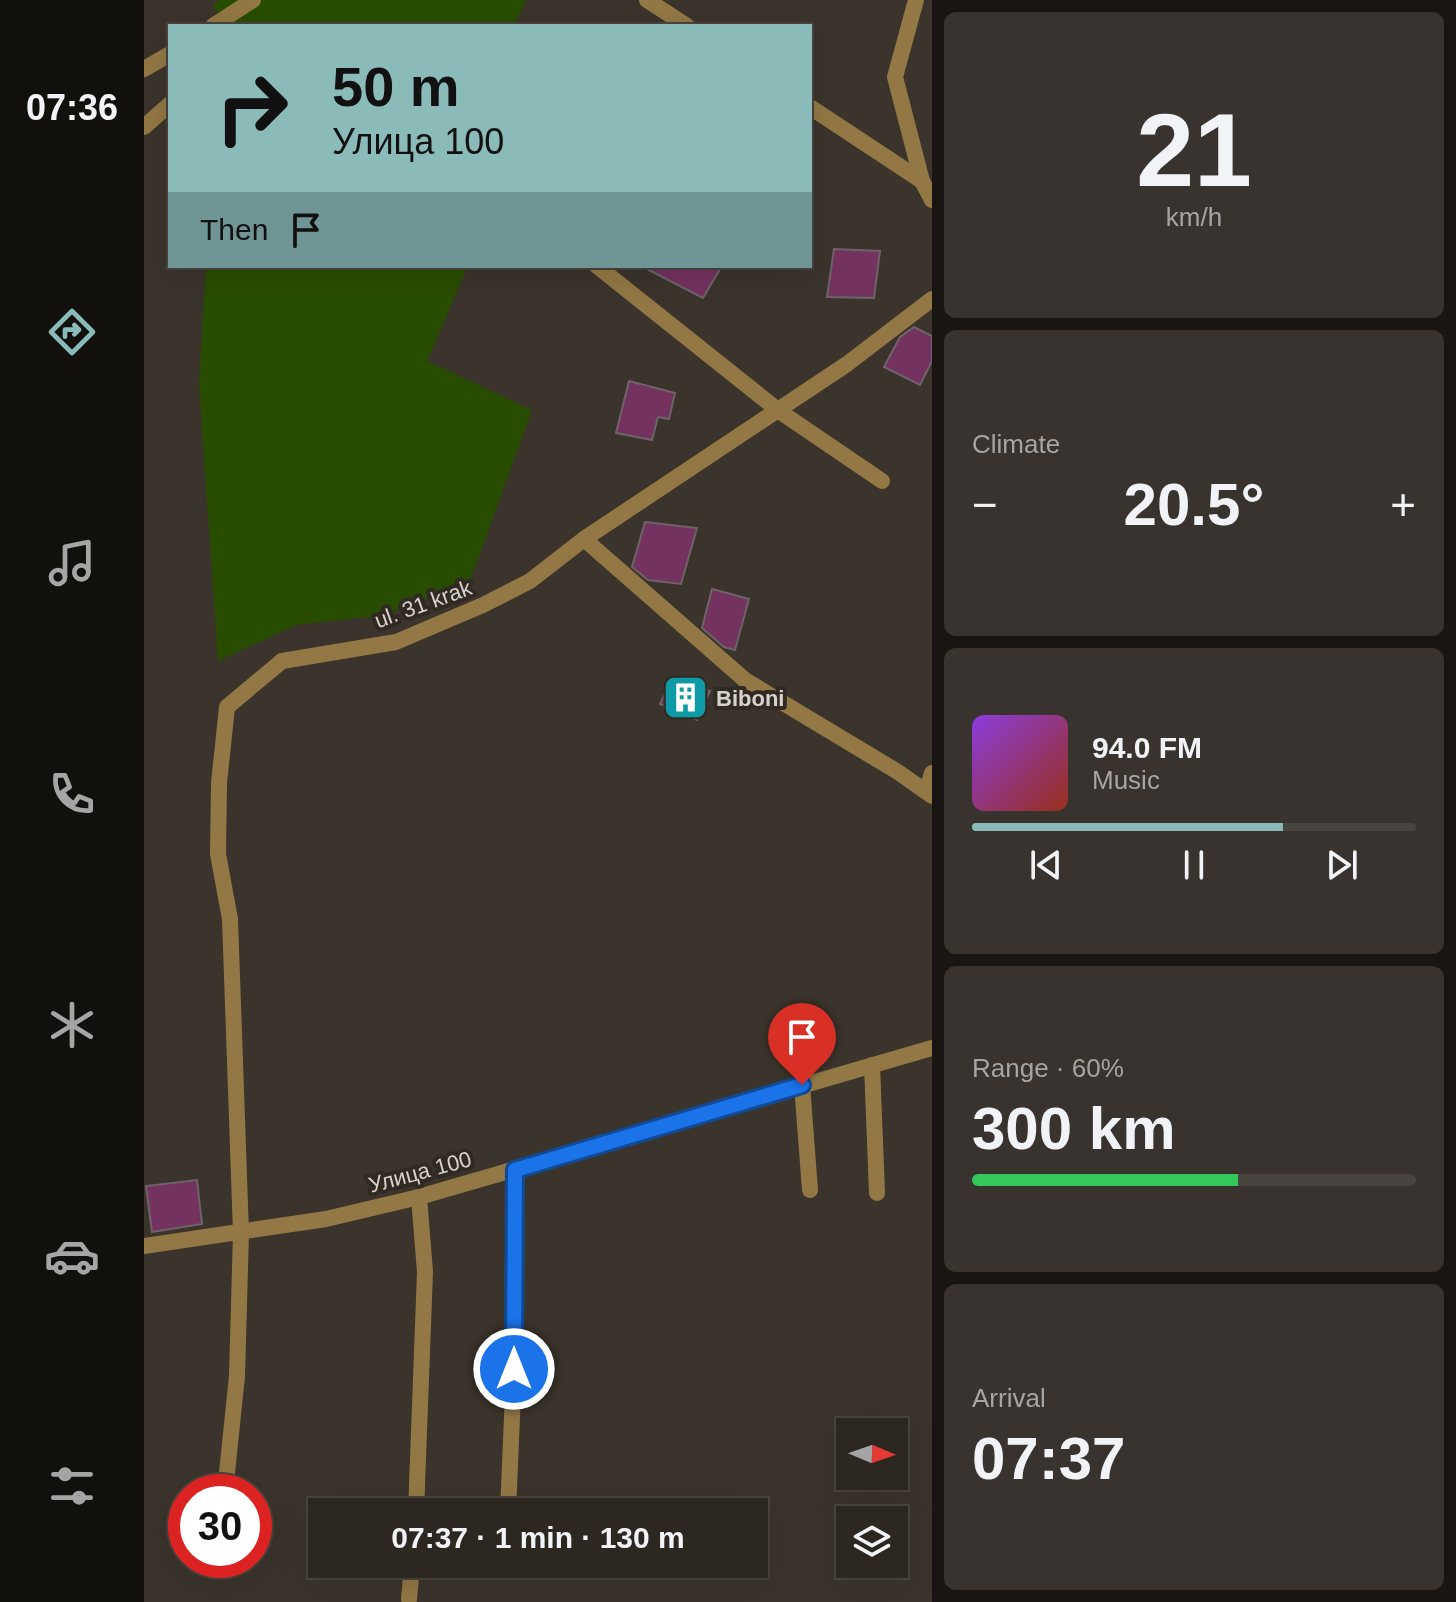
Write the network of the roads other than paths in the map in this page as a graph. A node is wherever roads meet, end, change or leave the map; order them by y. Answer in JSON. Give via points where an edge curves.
{"nodes":[{"id":1,"x":255,"y":0,"type":"edge"},
{"id":2,"x":647,"y":0,"type":"edge"},
{"id":3,"x":916,"y":0,"type":"edge"},
{"id":4,"x":216,"y":24,"type":"edge"},
{"id":5,"x":238,"y":24,"type":"edge"},
{"id":6,"x":684,"y":24,"type":"edge"},
{"id":7,"x":168,"y":55,"type":"edge"},
{"id":8,"x":144,"y":69,"type":"edge"},
{"id":9,"x":168,"y":106,"type":"edge"},
{"id":10,"x":812,"y":108,"type":"edge"},
{"id":11,"x":144,"y":127,"type":"edge"},
{"id":12,"x":922,"y":181,"type":"junction"},
{"id":13,"x":932,"y":200,"type":"edge"},
{"id":14,"x":600,"y":268,"type":"edge"},
{"id":15,"x":932,"y":299,"type":"edge"},
{"id":16,"x":779,"y":411,"type":"junction"},
{"id":17,"x":882,"y":481,"type":"dead end"},
{"id":18,"x":584,"y":539,"type":"junction"},
{"id":19,"x":932,"y":773,"type":"edge"},
{"id":20,"x":930,"y":793,"type":"edge"},
{"id":21,"x":932,"y":1048,"type":"edge"},
{"id":22,"x":872,"y":1065,"type":"junction"},
{"id":23,"x":802,"y":1085,"type":"junction"},
{"id":24,"x":515,"y":1170,"type":"junction"},
{"id":25,"x":810,"y":1190,"type":"dead end"},
{"id":26,"x":877,"y":1193,"type":"dead end"},
{"id":27,"x":419,"y":1197,"type":"junction"},
{"id":28,"x":241,"y":1233,"type":"junction"},
{"id":29,"x":144,"y":1246,"type":"edge"},
{"id":30,"x":227,"y":1474,"type":"edge"},
{"id":31,"x":417,"y":1498,"type":"edge"},
{"id":32,"x":509,"y":1498,"type":"edge"},
{"id":33,"x":411,"y":1578,"type":"edge"},
{"id":34,"x":409,"y":1599,"type":"dead end"}],
"edges":[{"from":1,"to":4,"type":"street"},
{"from":1,"to":5,"type":"street"},
{"from":2,"to":6,"type":"street"},
{"from":3,"to":12,"type":"street","via":[[895,77]]},
{"from":7,"to":8,"type":"street"},
{"from":9,"to":11,"type":"street"},
{"from":10,"to":12,"type":"street"},
{"from":12,"to":13,"type":"street"},
{"from":14,"to":16,"type":"street"},
{"from":15,"to":16,"type":"street","name":"ul. 31 krak"},
{"from":16,"to":17,"type":"street"},
{"from":16,"to":18,"type":"street","name":"ul. 31 krak"},
{"from":18,"to":20,"type":"street","via":[[745,680]]},
{"from":18,"to":28,"type":"street","name":"ul. 31 krak","via":[[530,581],[396,642],[282,661],[227,707],[218,854],[230,919]]},
{"from":19,"to":20,"type":"street"},
{"from":21,"to":22,"type":"street","name":"Улица 100"},
{"from":22,"to":23,"type":"street","name":"Улица 100"},
{"from":22,"to":26,"type":"street"},
{"from":23,"to":24,"type":"street","name":"Улица 100"},
{"from":23,"to":25,"type":"street"},
{"from":24,"to":27,"type":"street","name":"Улица 100"},
{"from":24,"to":32,"type":"street"},
{"from":27,"to":28,"type":"street","name":"Улица 100"},
{"from":27,"to":31,"type":"street","via":[[425,1272]]},
{"from":28,"to":29,"type":"street","name":"Улица 100"},
{"from":28,"to":30,"type":"street","via":[[237,1376]]},
{"from":33,"to":34,"type":"street"}]}
